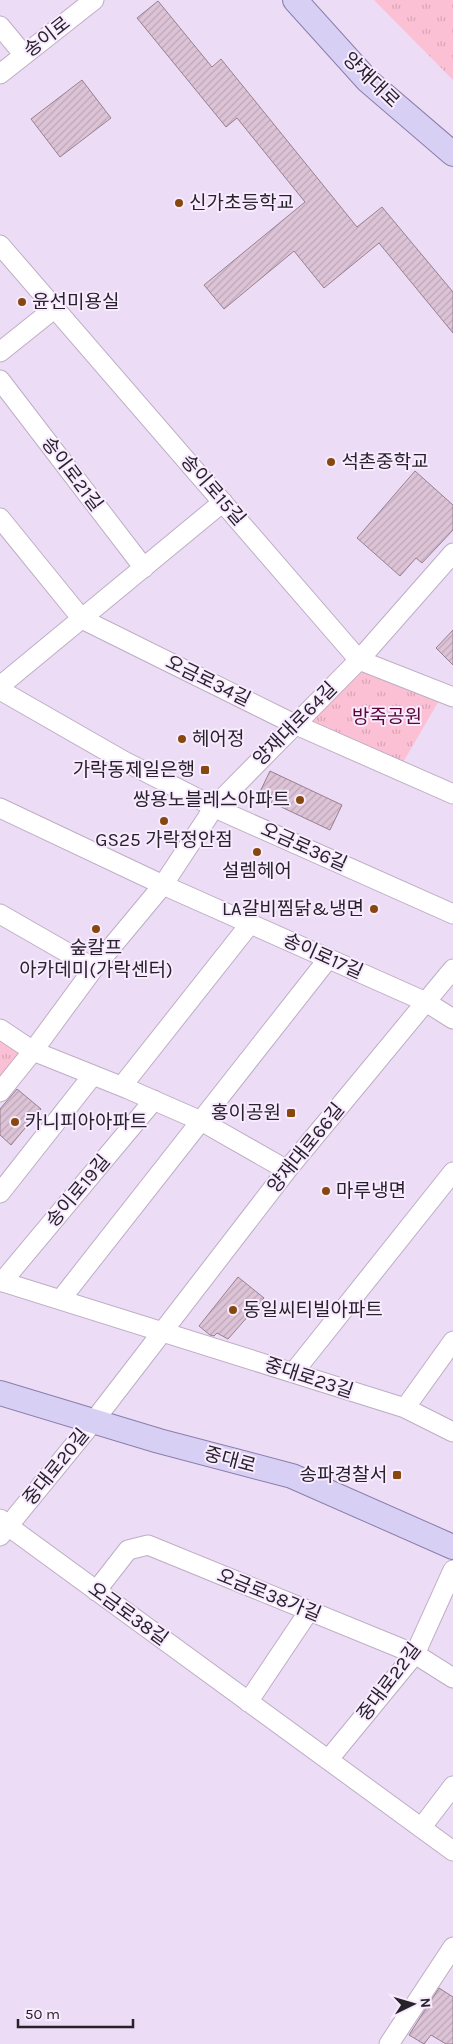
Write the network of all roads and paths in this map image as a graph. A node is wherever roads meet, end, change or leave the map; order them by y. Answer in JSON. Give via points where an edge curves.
{"nodes":[{"id":1,"x":94,"y":0,"type":"edge"},
{"id":2,"x":295,"y":0,"type":"edge"},
{"id":3,"x":0,"y":26,"type":"edge"},
{"id":4,"x":24,"y":55,"type":"junction"},
{"id":5,"x":0,"y":74,"type":"edge"},
{"id":6,"x":453,"y":154,"type":"edge"},
{"id":7,"x":0,"y":245,"type":"edge"},
{"id":8,"x":55,"y":308,"type":"junction"},
{"id":9,"x":0,"y":352,"type":"edge"},
{"id":10,"x":0,"y":380,"type":"edge"},
{"id":11,"x":223,"y":502,"type":"junction"},
{"id":12,"x":0,"y":518,"type":"edge"},
{"id":13,"x":453,"y":553,"type":"edge"},
{"id":14,"x":144,"y":568,"type":"junction"},
{"id":15,"x":82,"y":619,"type":"junction"},
{"id":16,"x":359,"y":660,"type":"junction"},
{"id":17,"x":0,"y":688,"type":"edge"},
{"id":18,"x":451,"y":694,"type":"edge"},
{"id":19,"x":294,"y":724,"type":"junction"},
{"id":20,"x":453,"y":794,"type":"edge"},
{"id":21,"x":215,"y":806,"type":"junction"},
{"id":22,"x":0,"y":808,"type":"edge"},
{"id":23,"x":163,"y":885,"type":"junction"},
{"id":24,"x":0,"y":914,"type":"edge"},
{"id":25,"x":453,"y":914,"type":"edge"},
{"id":26,"x":250,"y":924,"type":"junction"},
{"id":27,"x":328,"y":959,"type":"junction"},
{"id":28,"x":94,"y":968,"type":"junction"},
{"id":29,"x":453,"y":968,"type":"edge"},
{"id":30,"x":426,"y":1002,"type":"junction"},
{"id":31,"x":453,"y":1019,"type":"edge"},
{"id":32,"x":0,"y":1029,"type":"edge"},
{"id":33,"x":33,"y":1051,"type":"junction"},
{"id":34,"x":93,"y":1075,"type":"junction"},
{"id":35,"x":122,"y":1086,"type":"junction"},
{"id":36,"x":0,"y":1092,"type":"edge"},
{"id":37,"x":154,"y":1100,"type":"junction"},
{"id":38,"x":201,"y":1122,"type":"junction"},
{"id":39,"x":287,"y":1170,"type":"junction"},
{"id":40,"x":453,"y":1172,"type":"edge"},
{"id":41,"x":0,"y":1193,"type":"edge"},
{"id":42,"x":1,"y":1282,"type":"edge"},
{"id":43,"x":61,"y":1299,"type":"junction"},
{"id":44,"x":162,"y":1331,"type":"junction"},
{"id":45,"x":453,"y":1341,"type":"edge"},
{"id":46,"x":293,"y":1373,"type":"junction"},
{"id":47,"x":0,"y":1393,"type":"edge"},
{"id":48,"x":405,"y":1408,"type":"junction"},
{"id":49,"x":93,"y":1422,"type":"junction"},
{"id":50,"x":453,"y":1432,"type":"edge"},
{"id":51,"x":3,"y":1527,"type":"edge"},
{"id":52,"x":453,"y":1547,"type":"edge"},
{"id":53,"x":453,"y":1570,"type":"edge"},
{"id":54,"x":96,"y":1591,"type":"junction"},
{"id":55,"x":309,"y":1611,"type":"junction"},
{"id":56,"x":415,"y":1654,"type":"junction"},
{"id":57,"x":453,"y":1678,"type":"edge"},
{"id":58,"x":248,"y":1702,"type":"junction"},
{"id":59,"x":328,"y":1760,"type":"junction"},
{"id":60,"x":453,"y":1786,"type":"edge"},
{"id":61,"x":421,"y":1828,"type":"junction"},
{"id":62,"x":453,"y":1851,"type":"edge"},
{"id":63,"x":453,"y":1947,"type":"edge"},
{"id":64,"x":389,"y":2044,"type":"edge"}],
"edges":[{"from":1,"to":4,"type":"street","name":"송이로"},
{"from":2,"to":6,"type":"main road","name":"양재대로","via":[[368,80]]},
{"from":3,"to":4,"type":"street"},
{"from":4,"to":5,"type":"street","name":"송이로"},
{"from":7,"to":8,"type":"street","name":"송이로15길"},
{"from":8,"to":9,"type":"street"},
{"from":8,"to":11,"type":"street","name":"송이로15길"},
{"from":10,"to":14,"type":"street","name":"송이로21길"},
{"from":11,"to":14,"type":"street"},
{"from":11,"to":16,"type":"street","name":"송이로15길"},
{"from":12,"to":15,"type":"street","name":"오금로34길"},
{"from":13,"to":16,"type":"street","name":"양재대로64길"},
{"from":14,"to":15,"type":"street"},
{"from":15,"to":17,"type":"street"},
{"from":15,"to":19,"type":"street","name":"오금로34길"},
{"from":16,"to":18,"type":"street","name":"송이로15길"},
{"from":16,"to":19,"type":"street","name":"양재대로64길"},
{"from":17,"to":21,"type":"street","name":"오금로36길","via":[[124,761]]},
{"from":19,"to":20,"type":"street","name":"오금로34길"},
{"from":19,"to":21,"type":"street","name":"양재대로64길"},
{"from":21,"to":23,"type":"street","name":"양재대로64길"},
{"from":21,"to":25,"type":"street","name":"오금로36길"},
{"from":22,"to":23,"type":"street","name":"송이로17길"},
{"from":23,"to":26,"type":"street","name":"송이로17길"},
{"from":23,"to":28,"type":"street","name":"양재대로64길"},
{"from":24,"to":28,"type":"street"},
{"from":26,"to":27,"type":"street","name":"송이로17길"},
{"from":26,"to":35,"type":"street"},
{"from":27,"to":30,"type":"street","name":"송이로17길"},
{"from":27,"to":38,"type":"street"},
{"from":28,"to":33,"type":"street","name":"양재대로64길"},
{"from":29,"to":30,"type":"street","name":"양재대로66길"},
{"from":30,"to":31,"type":"street","name":"송이로17길"},
{"from":30,"to":39,"type":"street","name":"양재대로66길"},
{"from":32,"to":33,"type":"street"},
{"from":33,"to":34,"type":"street"},
{"from":33,"to":36,"type":"street","name":"양재대로64길"},
{"from":34,"to":35,"type":"street"},
{"from":34,"to":41,"type":"street"},
{"from":35,"to":37,"type":"street"},
{"from":37,"to":38,"type":"street"},
{"from":37,"to":42,"type":"street","name":"송이로19길"},
{"from":38,"to":39,"type":"street"},
{"from":38,"to":43,"type":"street"},
{"from":39,"to":44,"type":"street","name":"양재대로66길"},
{"from":40,"to":46,"type":"street"},
{"from":42,"to":43,"type":"street"},
{"from":43,"to":44,"type":"street"},
{"from":44,"to":46,"type":"street","name":"중대로23길"},
{"from":44,"to":49,"type":"street","name":"양재대로66길"},
{"from":45,"to":48,"type":"street"},
{"from":46,"to":48,"type":"street","name":"중대로23길"},
{"from":47,"to":49,"type":"main road","name":"중대로"},
{"from":48,"to":50,"type":"street","name":"중대로23길"},
{"from":49,"to":51,"type":"street","name":"중대로20길"},
{"from":49,"to":52,"type":"main road","name":"중대로","via":[[292,1476]]},
{"from":51,"to":54,"type":"street","name":"오금로38길"},
{"from":53,"to":56,"type":"street","name":"중대로22길"},
{"from":54,"to":55,"type":"street","name":"오금로38가길","via":[[128,1550],[148,1545]]},
{"from":54,"to":58,"type":"street","name":"오금로38길"},
{"from":55,"to":56,"type":"street","name":"오금로38가길"},
{"from":55,"to":58,"type":"street"},
{"from":56,"to":57,"type":"street","name":"오금로38가길"},
{"from":56,"to":59,"type":"street","name":"중대로22길"},
{"from":58,"to":59,"type":"street","name":"오금로38길"},
{"from":59,"to":61,"type":"street","name":"오금로38길"},
{"from":60,"to":61,"type":"street"},
{"from":61,"to":62,"type":"street","name":"오금로38길"},
{"from":63,"to":64,"type":"street"}]}
